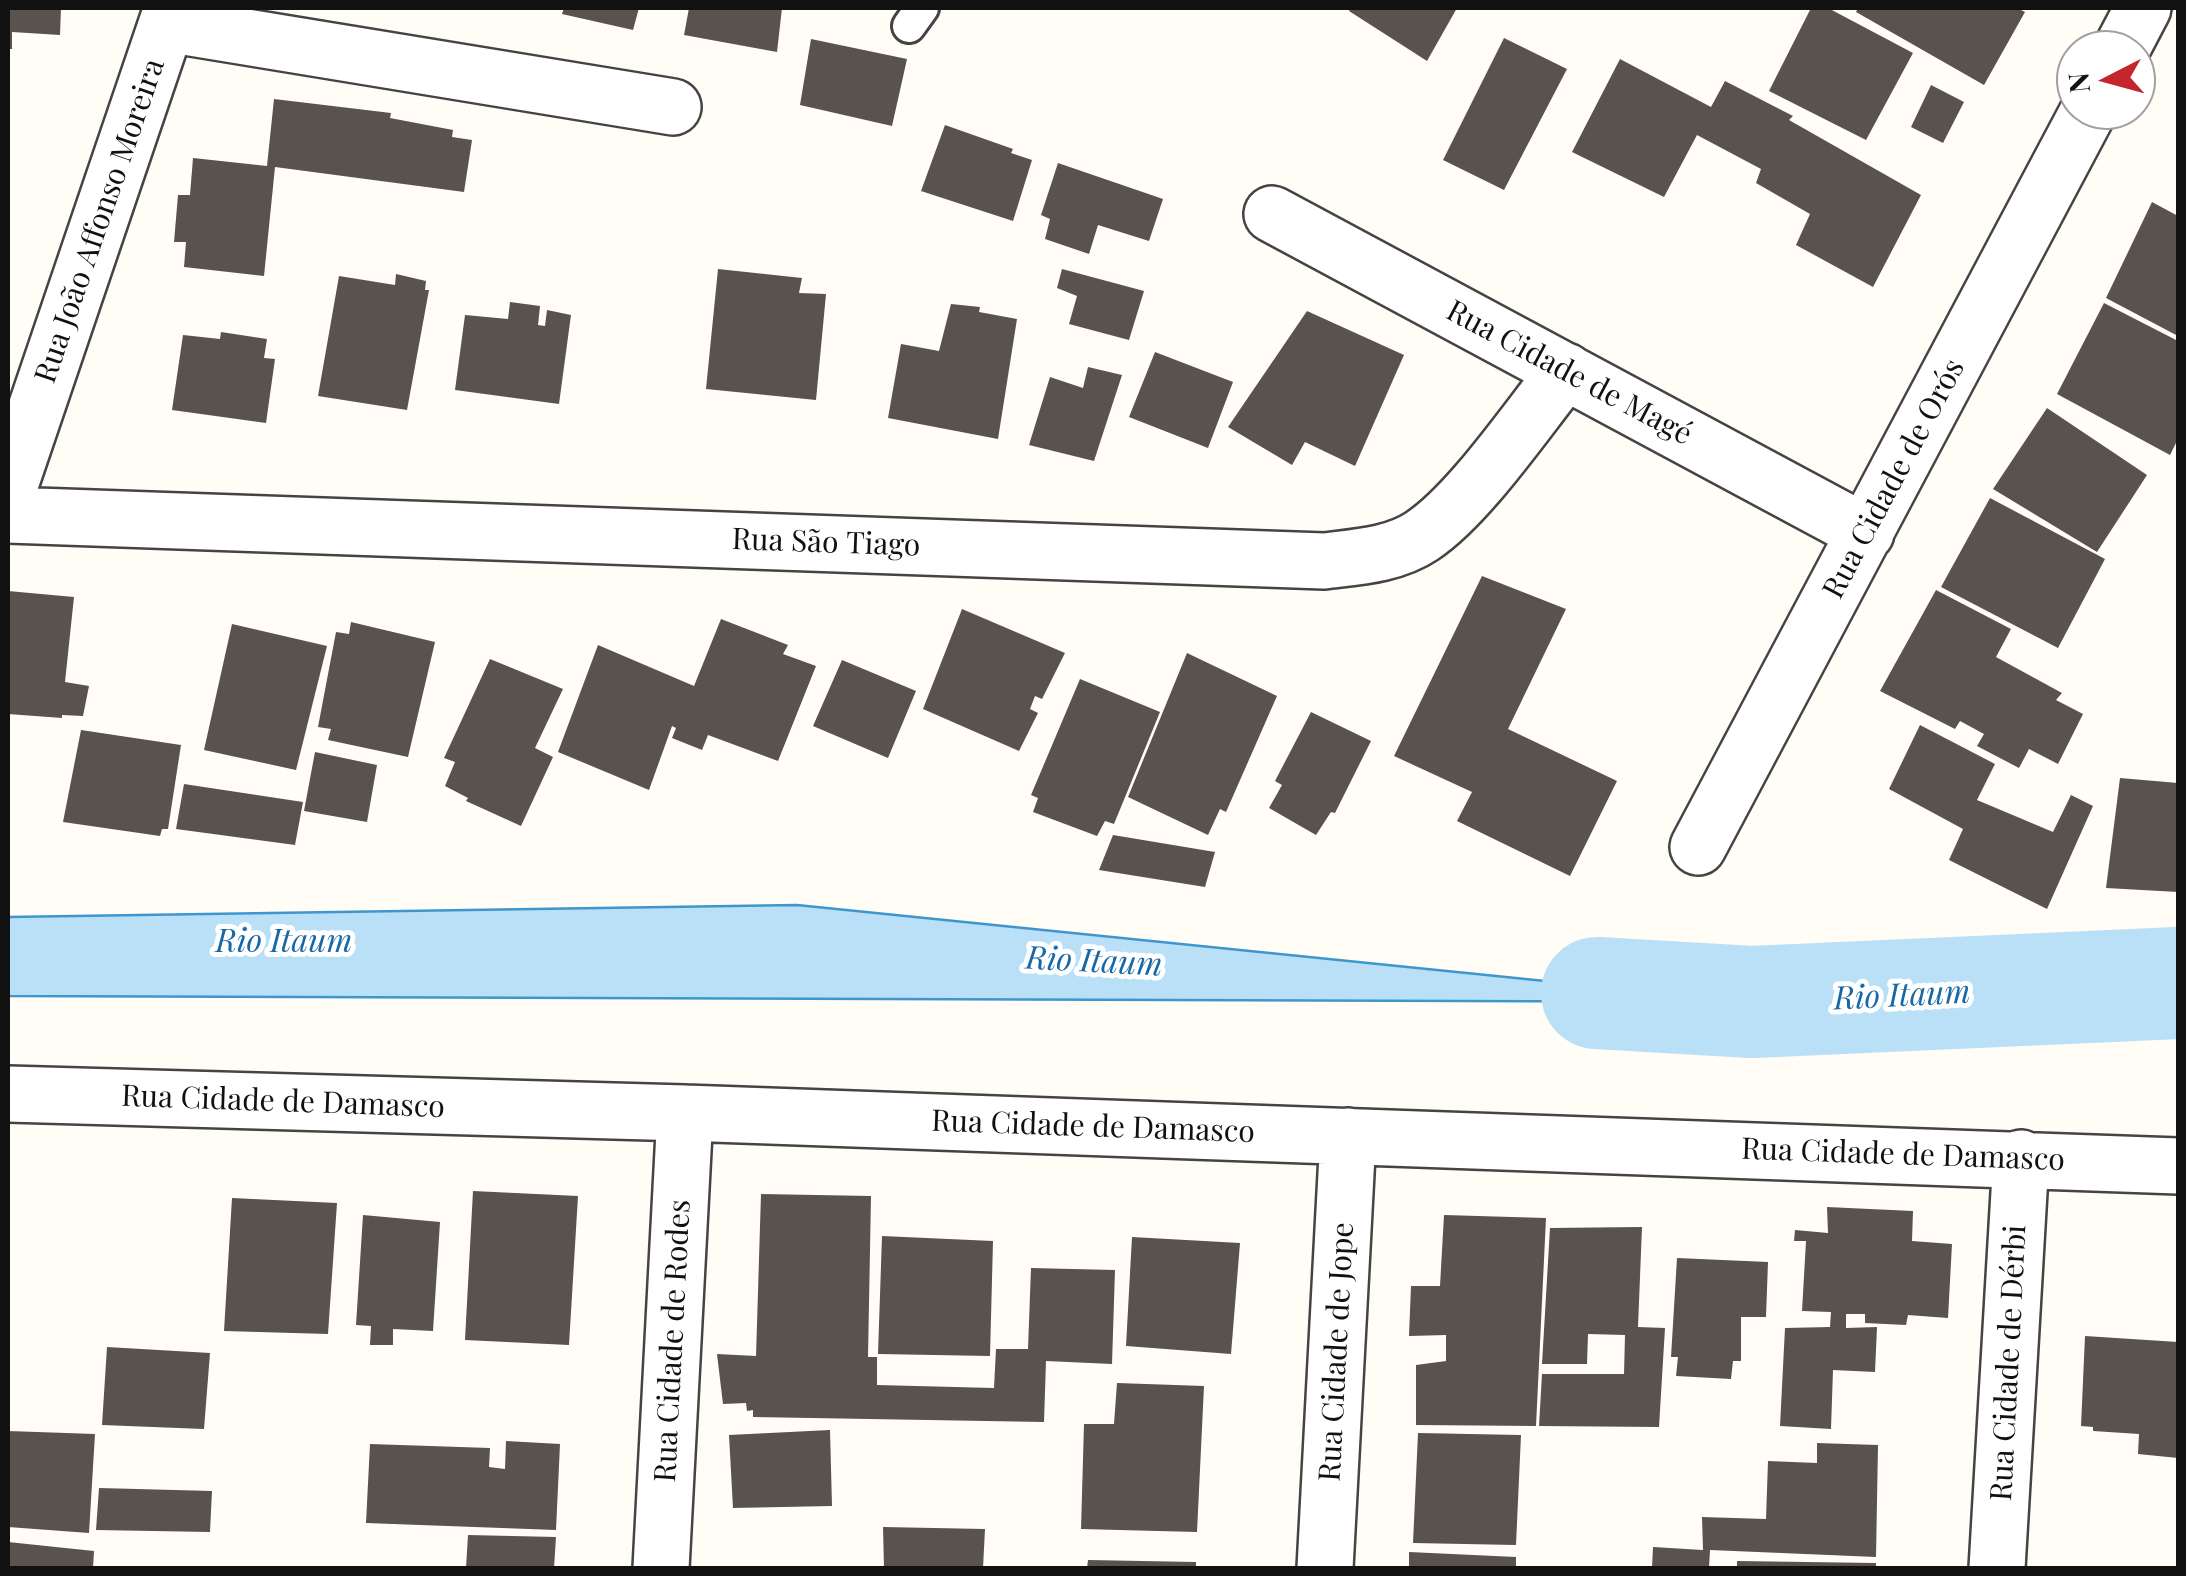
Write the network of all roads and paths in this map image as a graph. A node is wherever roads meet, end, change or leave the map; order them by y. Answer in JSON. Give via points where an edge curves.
{"nodes":[{"id":1,"x":2144,"y":8,"type":"edge"},
{"id":2,"x":170,"y":16,"type":"edge"},
{"id":3,"x":2132,"y":30,"type":"edge"},
{"id":4,"x":673,"y":107,"type":"dead end"},
{"id":5,"x":2078,"y":130,"type":"edge"},
{"id":6,"x":1272,"y":214,"type":"dead end"},
{"id":7,"x":1566,"y":371,"type":"junction"},
{"id":8,"x":8,"y":491,"type":"edge"},
{"id":9,"x":8,"y":515,"type":"edge"},
{"id":10,"x":1866,"y":533,"type":"junction"},
{"id":11,"x":1698,"y":848,"type":"dead end"},
{"id":12,"x":8,"y":1094,"type":"edge"},
{"id":13,"x":685,"y":1113,"type":"junction"},
{"id":14,"x":1348,"y":1136,"type":"junction"},
{"id":15,"x":2020,"y":1158,"type":"junction"},
{"id":16,"x":2178,"y":1166,"type":"edge"},
{"id":17,"x":661,"y":1568,"type":"edge"},
{"id":18,"x":1325,"y":1568,"type":"edge"},
{"id":19,"x":1997,"y":1568,"type":"edge"}],
"edges":[{"from":1,"to":3,"type":"street"},
{"from":2,"to":4,"type":"street"},
{"from":2,"to":8,"type":"street","name":"Rua João Affonso Moreira"},
{"from":5,"to":10,"type":"street","name":"Rua Cidade de Orós"},
{"from":6,"to":7,"type":"street","name":"Rua Cidade de Magé"},
{"from":7,"to":9,"type":"street","name":"Rua São Tiago","via":[[1461,501],[1421,538],[1378,554],[1324,561]]},
{"from":7,"to":10,"type":"street","name":"Rua Cidade de Magé"},
{"from":10,"to":11,"type":"street","name":"Rua Cidade de Orós"},
{"from":12,"to":13,"type":"street","name":"Rua Cidade de Damasco"},
{"from":13,"to":14,"type":"street","name":"Rua Cidade de Damasco"},
{"from":13,"to":17,"type":"street","name":"Rua Cidade de Rodes"},
{"from":14,"to":15,"type":"street","name":"Rua Cidade de Damasco"},
{"from":14,"to":18,"type":"street","name":"Rua Cidade de Jope"},
{"from":15,"to":16,"type":"street","name":"Rua Cidade de Damasco"},
{"from":15,"to":19,"type":"street","name":"Rua Cidade de Dérbi"}]}
